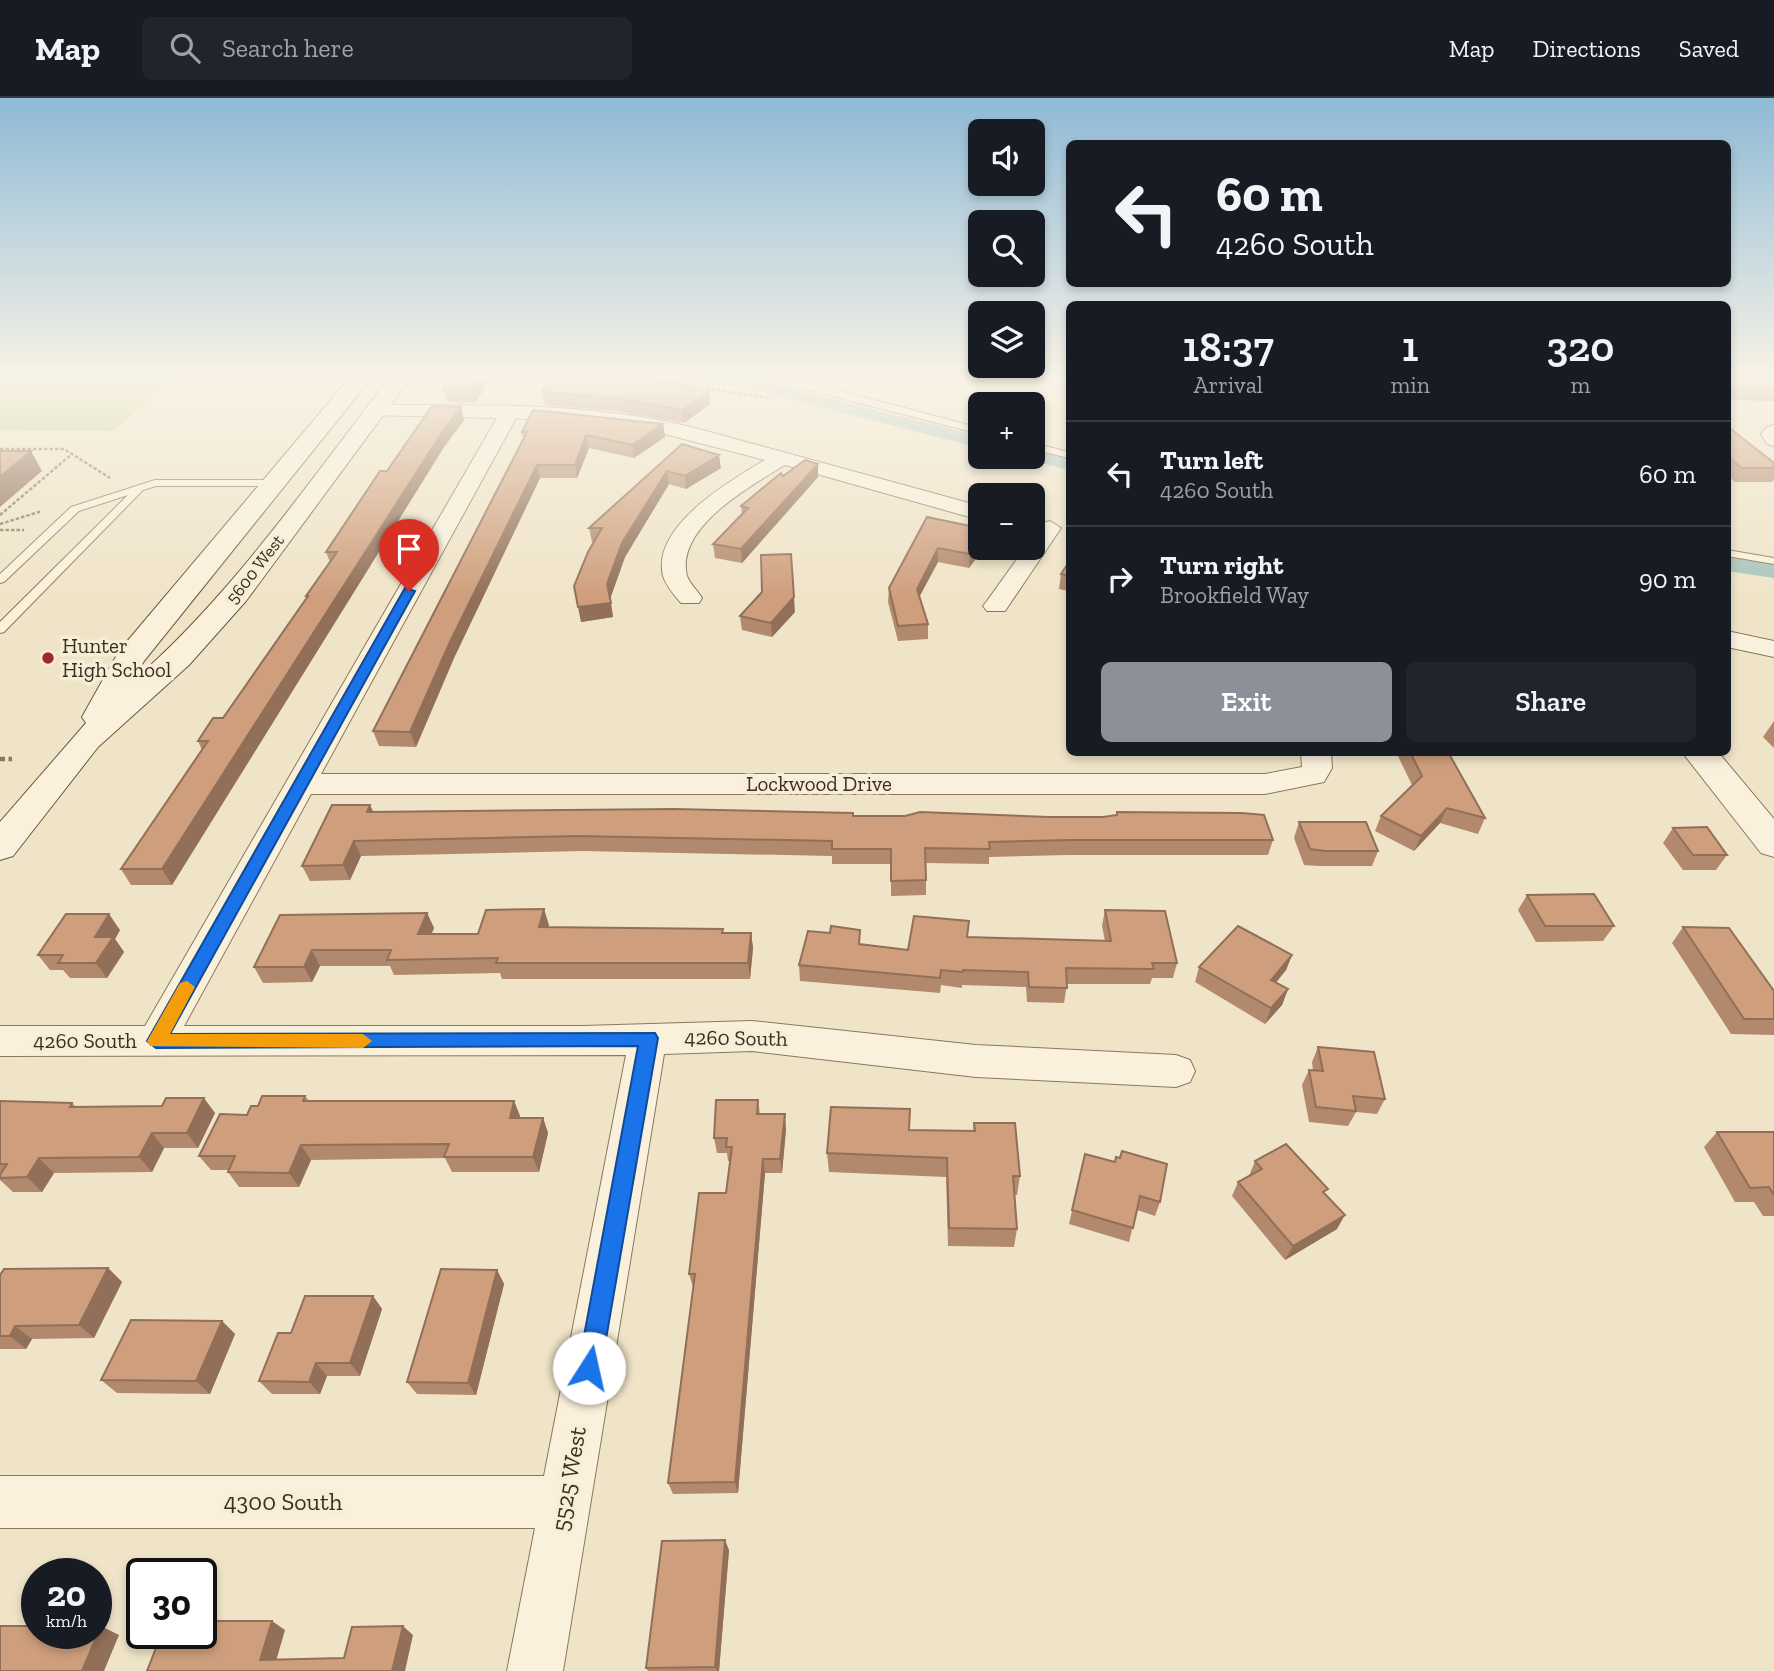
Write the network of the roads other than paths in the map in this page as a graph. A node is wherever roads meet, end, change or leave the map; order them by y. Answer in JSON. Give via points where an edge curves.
{"nodes":[{"id":1,"x":303,"y":449,"type":"edge"},
{"id":2,"x":345,"y":449,"type":"edge"},
{"id":3,"x":489,"y":449,"type":"edge"},
{"id":4,"x":748,"y":449,"type":"edge"},
{"id":5,"x":1046,"y":449,"type":"edge"},
{"id":6,"x":1066,"y":454,"type":"edge"},
{"id":7,"x":781,"y":459,"type":"junction"},
{"id":8,"x":275,"y":483,"type":"junction"},
{"id":9,"x":142,"y":487,"type":"junction"},
{"id":10,"x":968,"y":510,"type":"edge"},
{"id":11,"x":1051,"y":528,"type":"edge"},
{"id":12,"x":1731,"y":554,"type":"edge"},
{"id":13,"x":1774,"y":561,"type":"edge"},
{"id":14,"x":0,"y":580,"type":"edge"},
{"id":15,"x":690,"y":598,"type":"dead end"},
{"id":16,"x":996,"y":606,"type":"dead end"},
{"id":17,"x":216,"y":617,"type":"junction"},
{"id":18,"x":0,"y":629,"type":"edge"},
{"id":19,"x":1731,"y":640,"type":"edge"},
{"id":20,"x":1774,"y":649,"type":"edge"},
{"id":21,"x":86,"y":740,"type":"junction"},
{"id":22,"x":1316,"y":756,"type":"edge"},
{"id":23,"x":1702,"y":756,"type":"edge"},
{"id":24,"x":301,"y":784,"type":"junction"},
{"id":25,"x":1774,"y":844,"type":"edge"},
{"id":26,"x":0,"y":847,"type":"edge"},
{"id":27,"x":649,"y":1038,"type":"junction"},
{"id":28,"x":0,"y":1041,"type":"edge"},
{"id":29,"x":156,"y":1041,"type":"junction"},
{"id":30,"x":1176,"y":1071,"type":"dead end"},
{"id":31,"x":0,"y":1502,"type":"edge"},
{"id":32,"x":565,"y":1502,"type":"junction"},
{"id":33,"x":535,"y":1671,"type":"edge"}],
"edges":[{"from":1,"to":8,"type":"main road","name":"5600 West"},
{"from":2,"to":17,"type":"main road","name":"5600 West"},
{"from":3,"to":24,"type":"street"},
{"from":4,"to":7,"type":"street"},
{"from":5,"to":6,"type":"lane"},
{"from":7,"to":10,"type":"street"},
{"from":7,"to":15,"type":"street","via":[[714,503],[685,535],[674,569]]},
{"from":8,"to":9,"type":"lane","via":[[155,483]]},
{"from":8,"to":17,"type":"main road","via":[[285,483],[287,491],[220,577],[210,597]]},
{"from":8,"to":21,"type":"main road","name":"5600 West","via":[[130,658]]},
{"from":9,"to":14,"type":"lane","via":[[75,509]]},
{"from":9,"to":18,"type":"lane"},
{"from":11,"to":16,"type":"street"},
{"from":12,"to":13,"type":"lane"},
{"from":17,"to":21,"type":"main road","name":"5600 West","via":[[178,658]]},
{"from":19,"to":20,"type":"street"},
{"from":21,"to":26,"type":"main road","name":"5600 West"},
{"from":22,"to":24,"type":"street","name":"Lockwood Drive","via":[[1312,775],[1265,784]]},
{"from":23,"to":25,"type":"main road"},
{"from":24,"to":29,"type":"street"},
{"from":27,"to":29,"type":"street","name":"4260 South"},
{"from":27,"to":30,"type":"street","name":"4260 South","via":[[779,1038],[976,1061]]},
{"from":27,"to":32,"type":"street","name":"5525 West"},
{"from":28,"to":29,"type":"street","name":"4260 South"},
{"from":31,"to":32,"type":"street","name":"4300 South"},
{"from":32,"to":33,"type":"street","name":"5525 West"}]}
